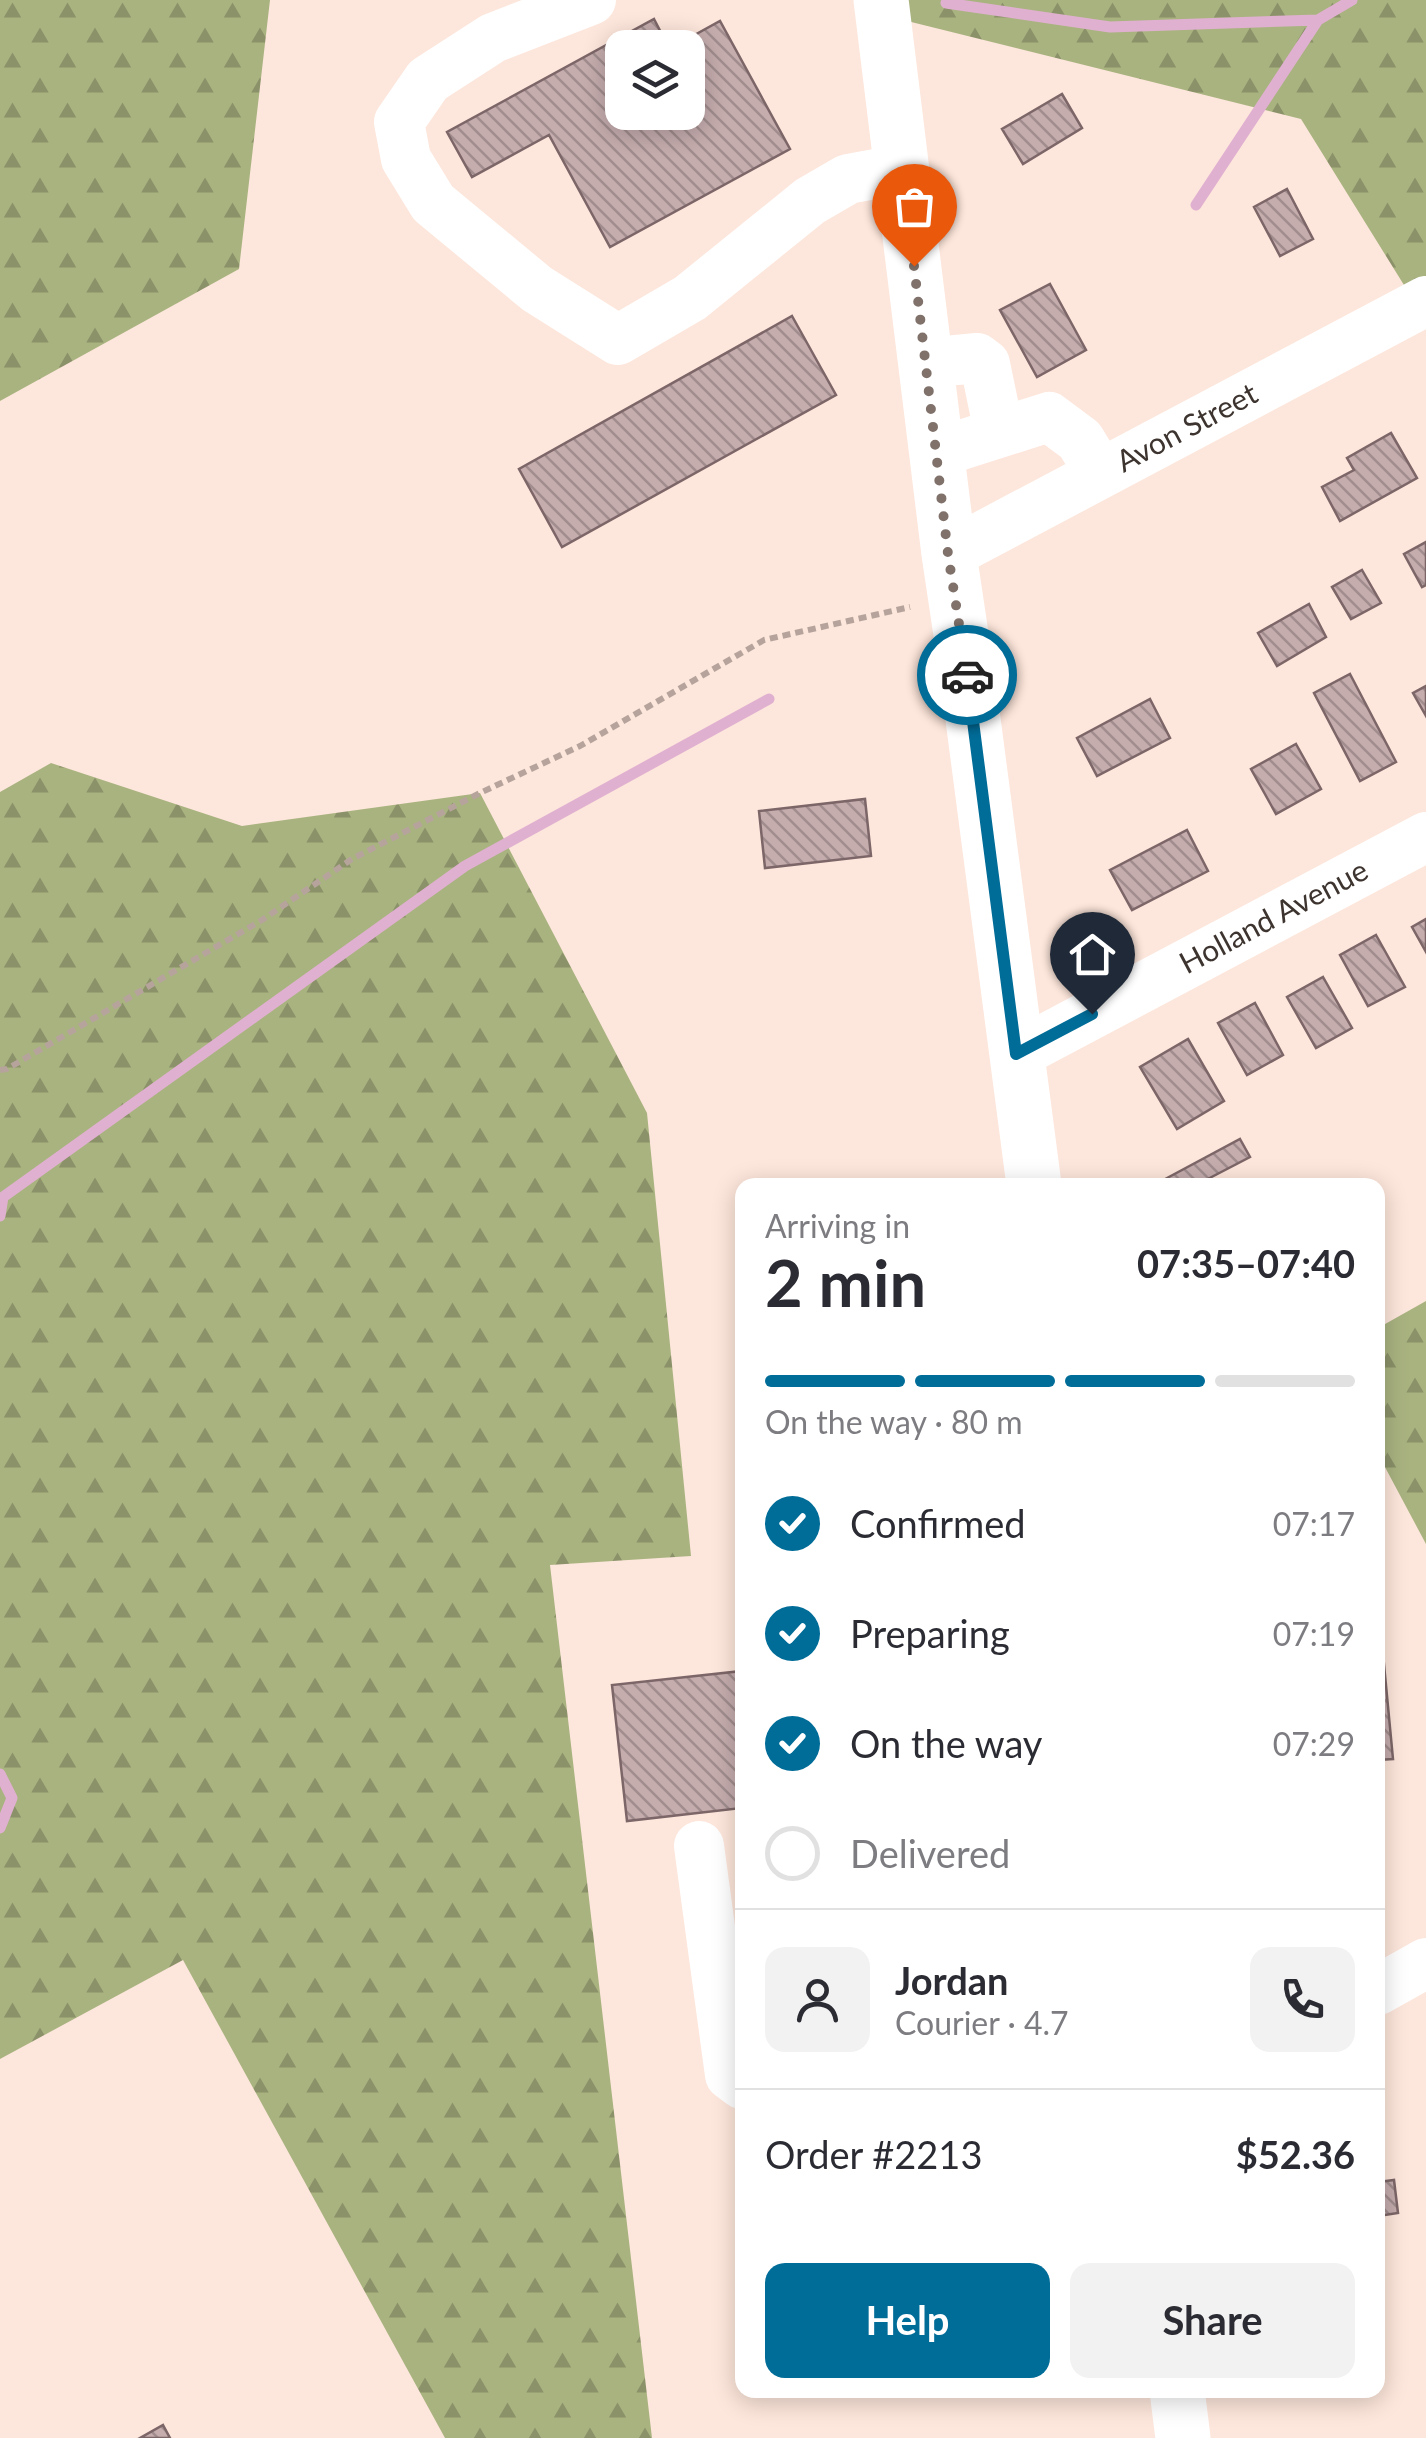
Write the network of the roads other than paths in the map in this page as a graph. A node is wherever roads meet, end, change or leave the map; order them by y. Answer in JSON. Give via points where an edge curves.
{"nodes":[{"id":1,"x":592,"y":0,"type":"edge"},
{"id":2,"x":882,"y":0,"type":"edge"},
{"id":3,"x":902,"y":169,"type":"junction"},
{"id":4,"x":1426,"y":302,"type":"edge"},
{"id":5,"x":926,"y":363,"type":"junction"},
{"id":6,"x":999,"y":432,"type":"junction"},
{"id":7,"x":936,"y":453,"type":"junction"},
{"id":8,"x":1100,"y":474,"type":"junction"},
{"id":9,"x":952,"y":577,"type":"junction"},
{"id":10,"x":1426,"y":836,"type":"edge"},
{"id":11,"x":1016,"y":1054,"type":"junction"},
{"id":12,"x":1033,"y":1178,"type":"edge"},
{"id":13,"x":699,"y":1846,"type":"dead end"},
{"id":14,"x":1426,"y":1963,"type":"edge"},
{"id":15,"x":1385,"y":1986,"type":"edge"},
{"id":16,"x":735,"y":2079,"type":"edge"},
{"id":17,"x":1178,"y":2398,"type":"edge"},
{"id":18,"x":1183,"y":2438,"type":"edge"}],
"edges":[{"from":1,"to":3,"type":"street","via":[[493,38],[428,80],[400,122],[406,159],[432,203],[537,289],[618,340],[690,298],[810,201],[848,179]]},
{"from":2,"to":3,"type":"main road"},
{"from":3,"to":5,"type":"main road"},
{"from":4,"to":8,"type":"street","name":"Avon Street"},
{"from":5,"to":6,"type":"street","via":[[977,358],[985,364]]},
{"from":5,"to":7,"type":"main road"},
{"from":6,"to":7,"type":"street"},
{"from":6,"to":8,"type":"street","via":[[1048,417],[1080,440]]},
{"from":7,"to":9,"type":"main road"},
{"from":8,"to":9,"type":"street","name":"Avon Street"},
{"from":9,"to":11,"type":"main road"},
{"from":10,"to":11,"type":"street","name":"Holland Avenue"},
{"from":11,"to":12,"type":"main road"},
{"from":13,"to":16,"type":"street"},
{"from":14,"to":15,"type":"street"},
{"from":17,"to":18,"type":"main road"}]}
